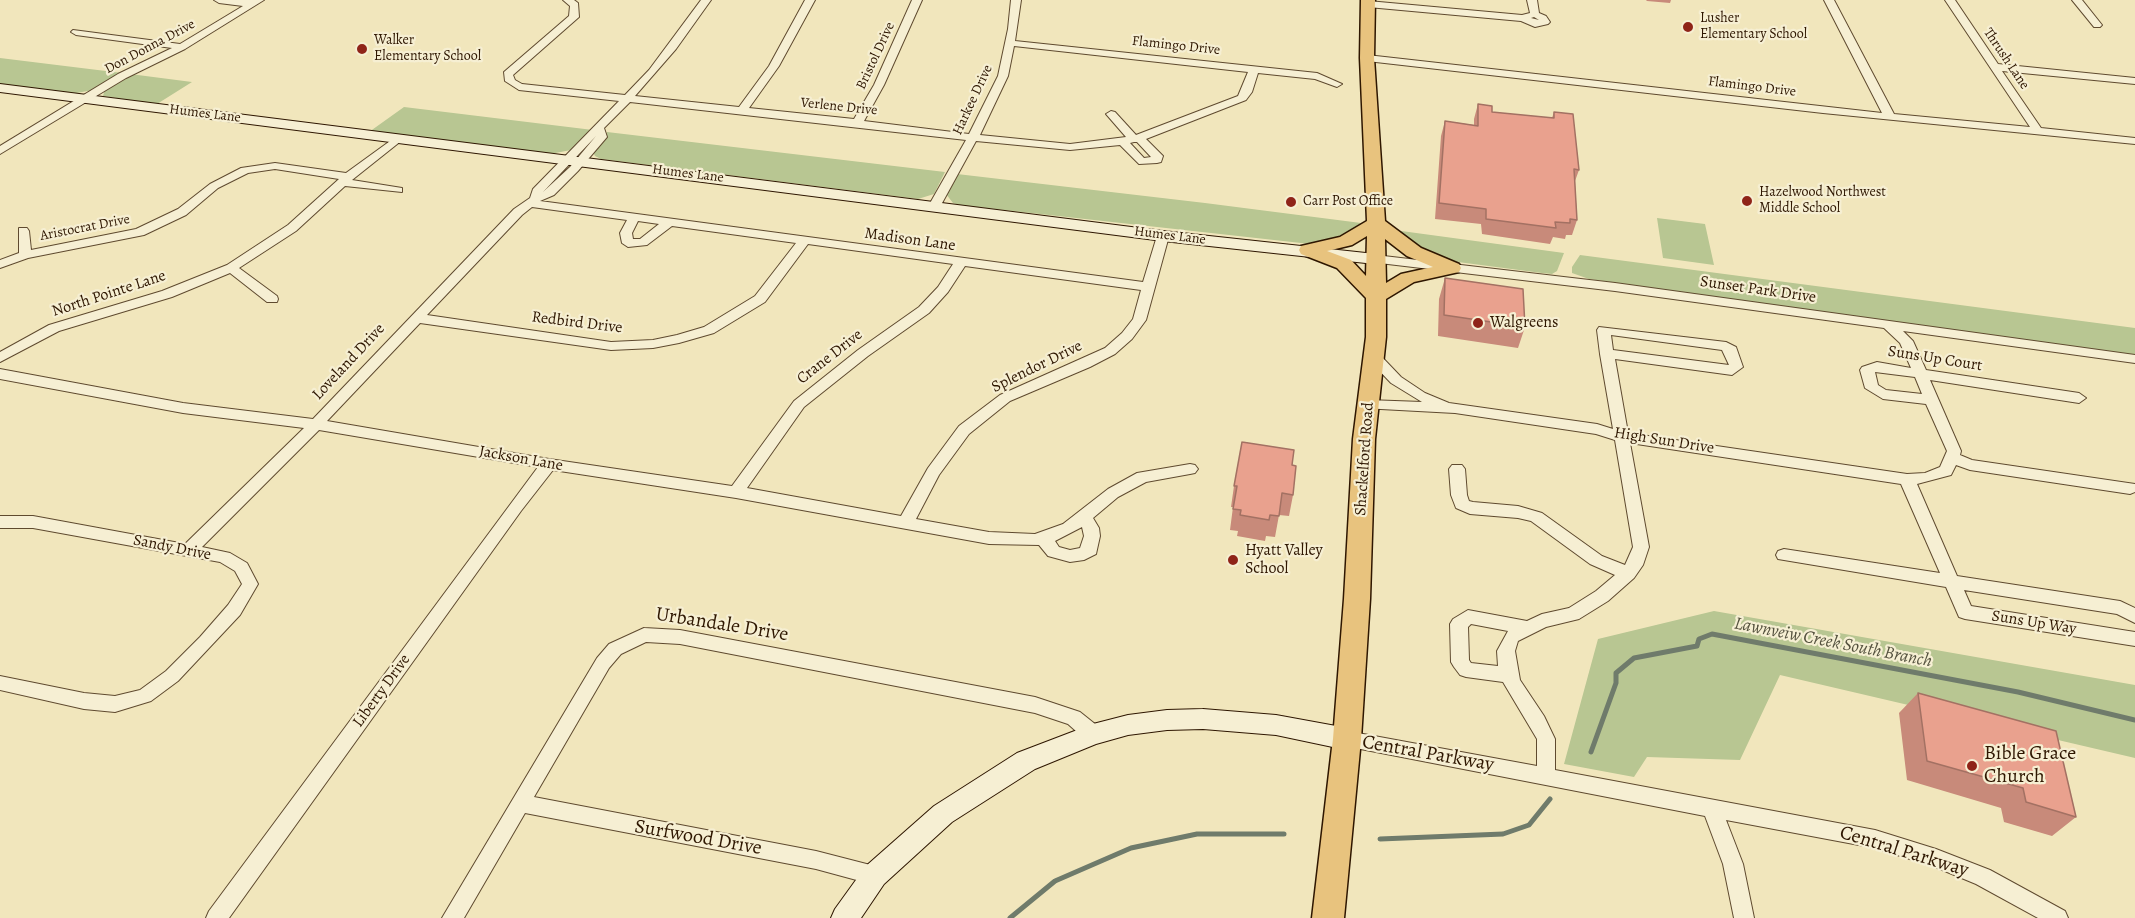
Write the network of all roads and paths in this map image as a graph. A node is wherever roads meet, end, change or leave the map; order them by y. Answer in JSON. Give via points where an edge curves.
{"nodes":[{"id":1,"x":219,"y":0,"type":"edge"},
{"id":2,"x":568,"y":0,"type":"edge"},
{"id":3,"x":706,"y":0,"type":"edge"},
{"id":4,"x":810,"y":0,"type":"edge"},
{"id":5,"x":917,"y":0,"type":"edge"},
{"id":6,"x":1016,"y":0,"type":"edge"},
{"id":7,"x":1532,"y":0,"type":"edge"},
{"id":8,"x":1829,"y":0,"type":"edge"},
{"id":9,"x":1950,"y":0,"type":"edge"},
{"id":10,"x":2077,"y":0,"type":"edge"},
{"id":11,"x":256,"y":2,"type":"edge"},
{"id":12,"x":1368,"y":2,"type":"edge"},
{"id":13,"x":2097,"y":25,"type":"dead end"},
{"id":14,"x":76,"y":33,"type":"dead end"},
{"id":15,"x":1011,"y":43,"type":"junction"},
{"id":16,"x":182,"y":46,"type":"junction"},
{"id":17,"x":1367,"y":58,"type":"junction"},
{"id":18,"x":1996,"y":67,"type":"junction"},
{"id":19,"x":1254,"y":69,"type":"junction"},
{"id":20,"x":2135,"y":81,"type":"edge"},
{"id":21,"x":1337,"y":84,"type":"dead end"},
{"id":22,"x":0,"y":88,"type":"edge"},
{"id":23,"x":85,"y":99,"type":"junction"},
{"id":24,"x":628,"y":99,"type":"junction"},
{"id":25,"x":742,"y":111,"type":"junction"},
{"id":26,"x":1111,"y":114,"type":"dead end"},
{"id":27,"x":1890,"y":117,"type":"junction"},
{"id":28,"x":857,"y":123,"type":"junction"},
{"id":29,"x":2039,"y":133,"type":"junction"},
{"id":30,"x":0,"y":137,"type":"edge"},
{"id":31,"x":972,"y":138,"type":"junction"},
{"id":32,"x":1136,"y":138,"type":"junction"},
{"id":33,"x":397,"y":139,"type":"junction"},
{"id":34,"x":18,"y":140,"type":"junction"},
{"id":35,"x":1122,"y":141,"type":"junction"},
{"id":36,"x":2134,"y":142,"type":"edge"},
{"id":37,"x":0,"y":151,"type":"edge"},
{"id":38,"x":575,"y":160,"type":"junction"},
{"id":39,"x":346,"y":180,"type":"junction"},
{"id":40,"x":398,"y":190,"type":"dead end"},
{"id":41,"x":532,"y":201,"type":"junction"},
{"id":42,"x":935,"y":205,"type":"junction"},
{"id":43,"x":633,"y":219,"type":"junction"},
{"id":44,"x":667,"y":224,"type":"junction"},
{"id":45,"x":1376,"y":224,"type":"junction"},
{"id":46,"x":23,"y":231,"type":"dead end"},
{"id":47,"x":1163,"y":236,"type":"junction"},
{"id":48,"x":803,"y":242,"type":"junction"},
{"id":49,"x":1308,"y":250,"type":"junction"},
{"id":50,"x":25,"y":255,"type":"junction"},
{"id":51,"x":1375,"y":259,"type":"junction"},
{"id":52,"x":960,"y":263,"type":"junction"},
{"id":53,"x":0,"y":264,"type":"edge"},
{"id":54,"x":231,"y":268,"type":"junction"},
{"id":55,"x":1452,"y":268,"type":"junction"},
{"id":56,"x":1150,"y":287,"type":"junction"},
{"id":57,"x":1376,"y":297,"type":"junction"},
{"id":58,"x":272,"y":299,"type":"dead end"},
{"id":59,"x":416,"y":318,"type":"junction"},
{"id":60,"x":1888,"y":325,"type":"junction"},
{"id":61,"x":1607,"y":354,"type":"junction"},
{"id":62,"x":0,"y":358,"type":"edge"},
{"id":63,"x":1375,"y":358,"type":"junction"},
{"id":64,"x":2135,"y":359,"type":"edge"},
{"id":65,"x":0,"y":374,"type":"edge"},
{"id":66,"x":1923,"y":376,"type":"junction"},
{"id":67,"x":2079,"y":398,"type":"dead end"},
{"id":68,"x":1933,"y":400,"type":"junction"},
{"id":69,"x":1367,"y":405,"type":"junction"},
{"id":70,"x":1455,"y":408,"type":"junction"},
{"id":71,"x":316,"y":424,"type":"junction"},
{"id":72,"x":1623,"y":437,"type":"junction"},
{"id":73,"x":1951,"y":458,"type":"junction"},
{"id":74,"x":549,"y":464,"type":"junction"},
{"id":75,"x":1190,"y":469,"type":"dead end"},
{"id":76,"x":1457,"y":469,"type":"dead end"},
{"id":77,"x":1907,"y":479,"type":"junction"},
{"id":78,"x":2130,"y":488,"type":"dead end"},
{"id":79,"x":736,"y":492,"type":"junction"},
{"id":80,"x":1083,"y":516,"type":"junction"},
{"id":81,"x":0,"y":522,"type":"edge"},
{"id":82,"x":906,"y":522,"type":"junction"},
{"id":83,"x":1043,"y":538,"type":"junction"},
{"id":84,"x":188,"y":551,"type":"junction"},
{"id":85,"x":1784,"y":555,"type":"dead end"},
{"id":86,"x":1628,"y":573,"type":"junction"},
{"id":87,"x":1952,"y":582,"type":"junction"},
{"id":88,"x":2135,"y":616,"type":"edge"},
{"id":89,"x":1526,"y":627,"type":"junction"},
{"id":90,"x":2135,"y":639,"type":"edge"},
{"id":91,"x":1509,"y":675,"type":"junction"},
{"id":92,"x":0,"y":683,"type":"edge"},
{"id":93,"x":1093,"y":734,"type":"junction"},
{"id":94,"x":1347,"y":739,"type":"junction"},
{"id":95,"x":1546,"y":775,"type":"junction"},
{"id":96,"x":521,"y":803,"type":"junction"},
{"id":97,"x":1712,"y":809,"type":"junction"},
{"id":98,"x":874,"y":875,"type":"junction"},
{"id":99,"x":216,"y":918,"type":"edge"},
{"id":100,"x":452,"y":918,"type":"edge"},
{"id":101,"x":845,"y":918,"type":"edge"},
{"id":102,"x":1328,"y":918,"type":"edge"},
{"id":103,"x":1744,"y":918,"type":"edge"},
{"id":104,"x":2058,"y":918,"type":"edge"}],
"edges":[{"from":1,"to":11,"type":"street"},
{"from":2,"to":24,"type":"street","name":"Verlene Drive","via":[[575,5],[574,17],[511,71],[510,81],[519,87]]},
{"from":3,"to":24,"type":"street","name":"Loveland Drive","via":[[674,47]]},
{"from":4,"to":25,"type":"street","via":[[774,66]]},
{"from":5,"to":28,"type":"street","name":"Bristol Drive","via":[[879,85]]},
{"from":6,"to":15,"type":"street","name":"Harkee Drive"},
{"from":7,"to":12,"type":"street","via":[[1530,17]]},
{"from":8,"to":27,"type":"street"},
{"from":9,"to":18,"type":"street","name":"Thrush Lane"},
{"from":10,"to":13,"type":"street"},
{"from":11,"to":16,"type":"street","name":"Don Donna Drive"},
{"from":12,"to":17,"type":"main road","name":"Shackelford Road"},
{"from":14,"to":16,"type":"street"},
{"from":15,"to":19,"type":"street","name":"Flamingo Drive"},
{"from":15,"to":31,"type":"street","name":"Harkee Drive","via":[[999,85]]},
{"from":16,"to":23,"type":"street","name":"Don Donna Drive"},
{"from":17,"to":27,"type":"street","name":"Flamingo Drive"},
{"from":17,"to":45,"type":"main road","name":"Shackelford Road"},
{"from":18,"to":20,"type":"street"},
{"from":18,"to":29,"type":"street","name":"Thrush Lane"},
{"from":19,"to":21,"type":"street","name":"Flamingo Drive","via":[[1317,76]]},
{"from":19,"to":32,"type":"street","name":"Verlene Drive","via":[[1242,98]]},
{"from":22,"to":23,"type":"street","name":"Humes Lane"},
{"from":23,"to":33,"type":"street","name":"Humes Lane"},
{"from":23,"to":34,"type":"street","name":"Don Donna Drive"},
{"from":24,"to":25,"type":"street","name":"Verlene Drive"},
{"from":24,"to":38,"type":"street","name":"Loveland Drive","via":[[598,129],[600,140]]},
{"from":25,"to":28,"type":"street","name":"Verlene Drive"},
{"from":26,"to":32,"type":"street"},
{"from":27,"to":29,"type":"street","name":"Flamingo Drive"},
{"from":28,"to":31,"type":"street","name":"Verlene Drive"},
{"from":29,"to":36,"type":"street","name":"Flamingo Drive"},
{"from":30,"to":34,"type":"street"},
{"from":31,"to":35,"type":"street","name":"Verlene Drive","via":[[1054,147]]},
{"from":31,"to":42,"type":"street","name":"Harkee Drive"},
{"from":32,"to":35,"type":"street","name":"Verlene Drive"},
{"from":32,"to":35,"type":"street","via":[[1156,159],[1143,162]]},
{"from":33,"to":38,"type":"street","name":"Humes Lane"},
{"from":33,"to":39,"type":"street","name":"North Pointe Lane"},
{"from":34,"to":37,"type":"street","name":"Don Donna Drive"},
{"from":38,"to":41,"type":"street","name":"Loveland Drive","via":[[550,193]]},
{"from":38,"to":42,"type":"street","name":"Humes Lane"},
{"from":39,"to":40,"type":"street"},
{"from":39,"to":50,"type":"street","name":"Aristocrat Drive","via":[[275,166],[245,170],[214,186],[182,212],[140,232]]},
{"from":39,"to":54,"type":"street","name":"North Pointe Lane","via":[[292,228]]},
{"from":41,"to":43,"type":"street","name":"Madison Lane"},
{"from":41,"to":59,"type":"street","name":"Loveland Drive"},
{"from":42,"to":47,"type":"street","name":"Humes Lane"},
{"from":43,"to":44,"type":"street","name":"Madison Lane"},
{"from":43,"to":44,"type":"street","via":[[626,233],[628,243],[643,242]]},
{"from":44,"to":48,"type":"street","name":"Madison Lane"},
{"from":45,"to":49,"type":"main road","via":[[1346,241]]},
{"from":45,"to":51,"type":"main road","name":"Shackelford Road"},
{"from":45,"to":55,"type":"main road","via":[[1414,252]]},
{"from":46,"to":50,"type":"street","name":"Aristocrat Drive"},
{"from":47,"to":49,"type":"street","name":"Humes Lane"},
{"from":47,"to":56,"type":"street","name":"Splendor Drive"},
{"from":48,"to":52,"type":"street","name":"Madison Lane"},
{"from":48,"to":59,"type":"street","name":"Redbird Drive","via":[[760,299],[709,330],[679,339],[611,346]]},
{"from":49,"to":51,"type":"street","name":"Humes Lane"},
{"from":49,"to":57,"type":"main road","via":[[1344,264]]},
{"from":50,"to":53,"type":"street","name":"Aristocrat Drive"},
{"from":51,"to":55,"type":"street","name":"Sunset Park Drive"},
{"from":51,"to":57,"type":"main road","name":"Shackelford Road"},
{"from":52,"to":56,"type":"street","name":"Madison Lane"},
{"from":52,"to":79,"type":"street","name":"Crane Drive","via":[[924,310],[799,404]]},
{"from":54,"to":58,"type":"street"},
{"from":54,"to":62,"type":"street","name":"North Pointe Lane","via":[[166,294],[54,328]]},
{"from":55,"to":57,"type":"main road","via":[[1408,278]]},
{"from":55,"to":60,"type":"street","name":"Sunset Park Drive"},
{"from":56,"to":82,"type":"street","name":"Splendor Drive","via":[[1139,320],[1110,351],[1005,398],[964,430],[933,472]]},
{"from":57,"to":63,"type":"main road","name":"Shackelford Road"},
{"from":59,"to":71,"type":"street","name":"Loveland Drive"},
{"from":60,"to":64,"type":"street","name":"Sunset Park Drive"},
{"from":60,"to":66,"type":"street","via":[[1906,340]]},
{"from":61,"to":61,"type":"street","via":[[1604,330],[1726,346],[1736,367],[1732,370]]},
{"from":61,"to":72,"type":"street"},
{"from":63,"to":69,"type":"main road","name":"Shackelford Road"},
{"from":63,"to":70,"type":"street","via":[[1408,389]]},
{"from":65,"to":71,"type":"street","name":"Jackson Lane","via":[[183,408]]},
{"from":66,"to":67,"type":"street","name":"Suns Up Court"},
{"from":66,"to":68,"type":"street"},
{"from":66,"to":68,"type":"street","name":"Suns Up Court","via":[[1877,368],[1867,370],[1872,388],[1883,394]]},
{"from":68,"to":73,"type":"street","via":[[1954,451]]},
{"from":69,"to":70,"type":"street","name":"High Sun Drive"},
{"from":69,"to":94,"type":"main road","name":"Shackelford Road"},
{"from":70,"to":72,"type":"street","name":"High Sun Drive","via":[[1598,429]]},
{"from":71,"to":74,"type":"street","name":"Jackson Lane"},
{"from":71,"to":84,"type":"street","name":"Loveland Drive"},
{"from":72,"to":77,"type":"street","name":"High Sun Drive"},
{"from":72,"to":86,"type":"street","via":[[1641,547]]},
{"from":73,"to":77,"type":"street","name":"High Sun Drive","via":[[1946,471]]},
{"from":73,"to":78,"type":"street","via":[[1970,465]]},
{"from":74,"to":79,"type":"street","name":"Jackson Lane"},
{"from":74,"to":99,"type":"street","name":"Liberty Drive"},
{"from":75,"to":80,"type":"street","name":"Jackson Lane","via":[[1142,477]]},
{"from":76,"to":86,"type":"street","via":[[1462,504],[1536,517],[1596,560]]},
{"from":77,"to":87,"type":"street","name":"Suns Up Way"},
{"from":79,"to":82,"type":"street","name":"Jackson Lane"},
{"from":80,"to":83,"type":"street","name":"Jackson Lane","via":[[1069,528]]},
{"from":80,"to":83,"type":"street","via":[[1092,536],[1090,550],[1084,554],[1054,552]]},
{"from":81,"to":84,"type":"street","name":"Sandy Drive","via":[[33,522]]},
{"from":82,"to":83,"type":"street","name":"Jackson Lane","via":[[989,538]]},
{"from":84,"to":92,"type":"street","name":"Sandy Drive","via":[[224,557],[242,567],[250,584],[206,642],[145,696],[115,704]]},
{"from":85,"to":87,"type":"street","name":"Suns Up Way"},
{"from":86,"to":89,"type":"street","via":[[1573,614]]},
{"from":87,"to":88,"type":"street","name":"Suns Up Way","via":[[2120,608]]},
{"from":87,"to":90,"type":"street","name":"Suns Up Way","via":[[1965,612]]},
{"from":89,"to":91,"type":"street","via":[[1510,637],[1506,651]]},
{"from":89,"to":91,"type":"street","via":[[1468,617],[1459,624],[1460,662],[1466,670]]},
{"from":91,"to":95,"type":"street","via":[[1546,739]]},
{"from":93,"to":94,"type":"street","name":"Central Parkway","via":[[1128,725],[1203,719],[1276,725]]},
{"from":93,"to":96,"type":"street","name":"Urbandale Drive","via":[[1074,718],[1035,705],[680,637],[644,635],[615,649],[603,663]]},
{"from":93,"to":98,"type":"street","name":"Central Parkway","via":[[1026,761],[990,782],[944,814]]},
{"from":94,"to":95,"type":"street","name":"Central Parkway"},
{"from":94,"to":102,"type":"main road","name":"Shackelford Road"},
{"from":95,"to":97,"type":"street","name":"Central Parkway"},
{"from":96,"to":98,"type":"street","name":"Surfwood Drive","via":[[816,860]]},
{"from":96,"to":100,"type":"street","name":"Urbandale Drive"},
{"from":97,"to":103,"type":"street","via":[[1733,864]]},
{"from":97,"to":104,"type":"street","name":"Central Parkway","via":[[1868,837],[1936,858],[1983,877]]},
{"from":98,"to":101,"type":"street","name":"Central Parkway"}]}
